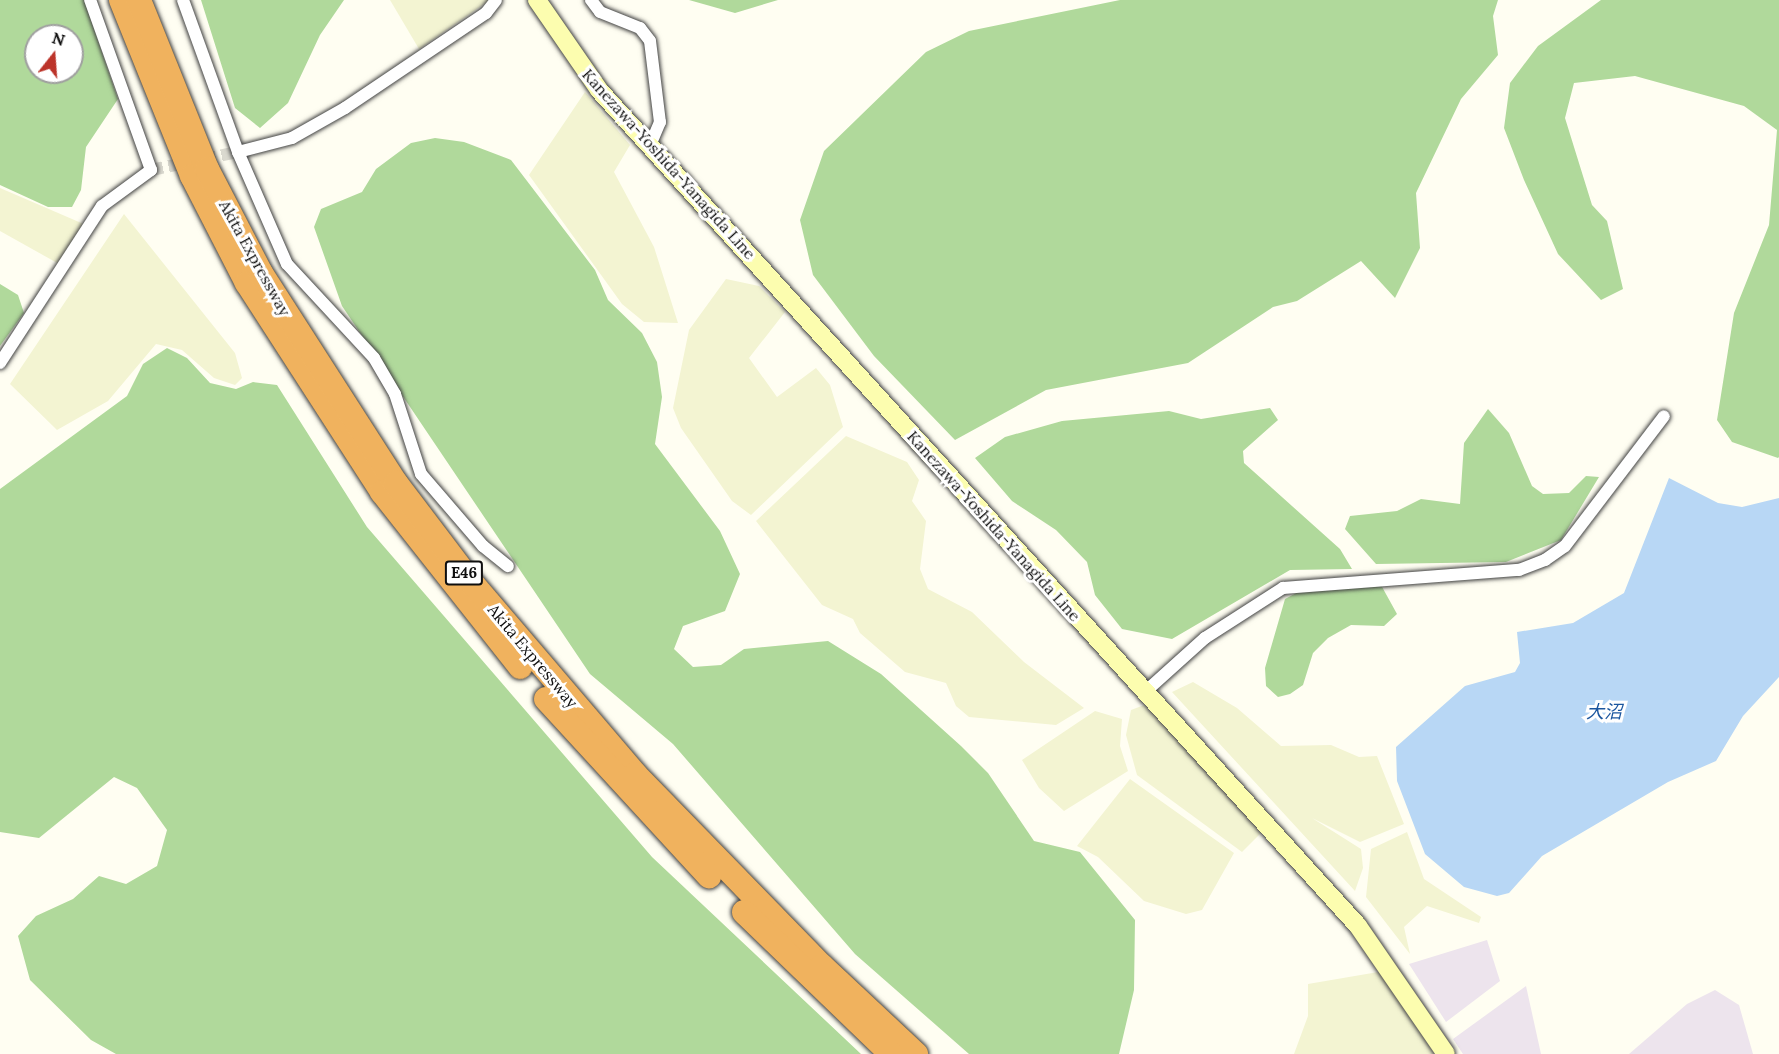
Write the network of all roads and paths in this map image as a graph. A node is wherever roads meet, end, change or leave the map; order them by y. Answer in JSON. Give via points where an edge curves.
{"nodes":[{"id":1,"x":90,"y":0,"type":"edge"},
{"id":2,"x":121,"y":0,"type":"edge"},
{"id":3,"x":139,"y":0,"type":"edge"},
{"id":4,"x":183,"y":0,"type":"edge"},
{"id":5,"x":496,"y":0,"type":"edge"},
{"id":6,"x":537,"y":0,"type":"edge"},
{"id":7,"x":591,"y":0,"type":"edge"},
{"id":8,"x":650,"y":146,"type":"junction"},
{"id":9,"x":237,"y":153,"type":"junction"},
{"id":10,"x":0,"y":363,"type":"edge"},
{"id":11,"x":1664,"y":416,"type":"dead end"},
{"id":12,"x":508,"y":566,"type":"dead end"},
{"id":13,"x":1145,"y":692,"type":"junction"},
{"id":14,"x":891,"y":1054,"type":"edge"},
{"id":15,"x":916,"y":1054,"type":"edge"},
{"id":16,"x":1446,"y":1054,"type":"edge"}],
"edges":[{"from":1,"to":10,"type":"street","via":[[151,170],[102,206]]},
{"from":2,"to":14,"type":"highway","name":"Akita Expressway","number":"E46","via":[[192,176],[247,283],[382,492],[459,594],[621,785]]},
{"from":3,"to":15,"type":"highway","name":"Akita Expressway","number":"E46","via":[[207,169],[261,273],[396,483],[508,627],[635,774],[822,966]]},
{"from":4,"to":9,"type":"street"},
{"from":5,"to":9,"type":"street","via":[[486,13],[345,108],[292,138]]},
{"from":6,"to":8,"type":"main road","name":"Kanezawa-Yoshida-Yanagida Line","via":[[599,90]]},
{"from":7,"to":8,"type":"street","via":[[600,12],[640,28],[650,41],[660,122]]},
{"from":8,"to":13,"type":"main road","name":"Kanezawa-Yoshida-Yanagida Line"},
{"from":9,"to":12,"type":"street","via":[[286,264],[374,358],[395,394],[421,474],[483,546]]},
{"from":11,"to":13,"type":"street","via":[[1565,546],[1545,560],[1520,570],[1283,588],[1205,638]]},
{"from":13,"to":16,"type":"main road","name":"Kanezawa-Yoshida-Yanagida Line","via":[[1358,926]]}]}
